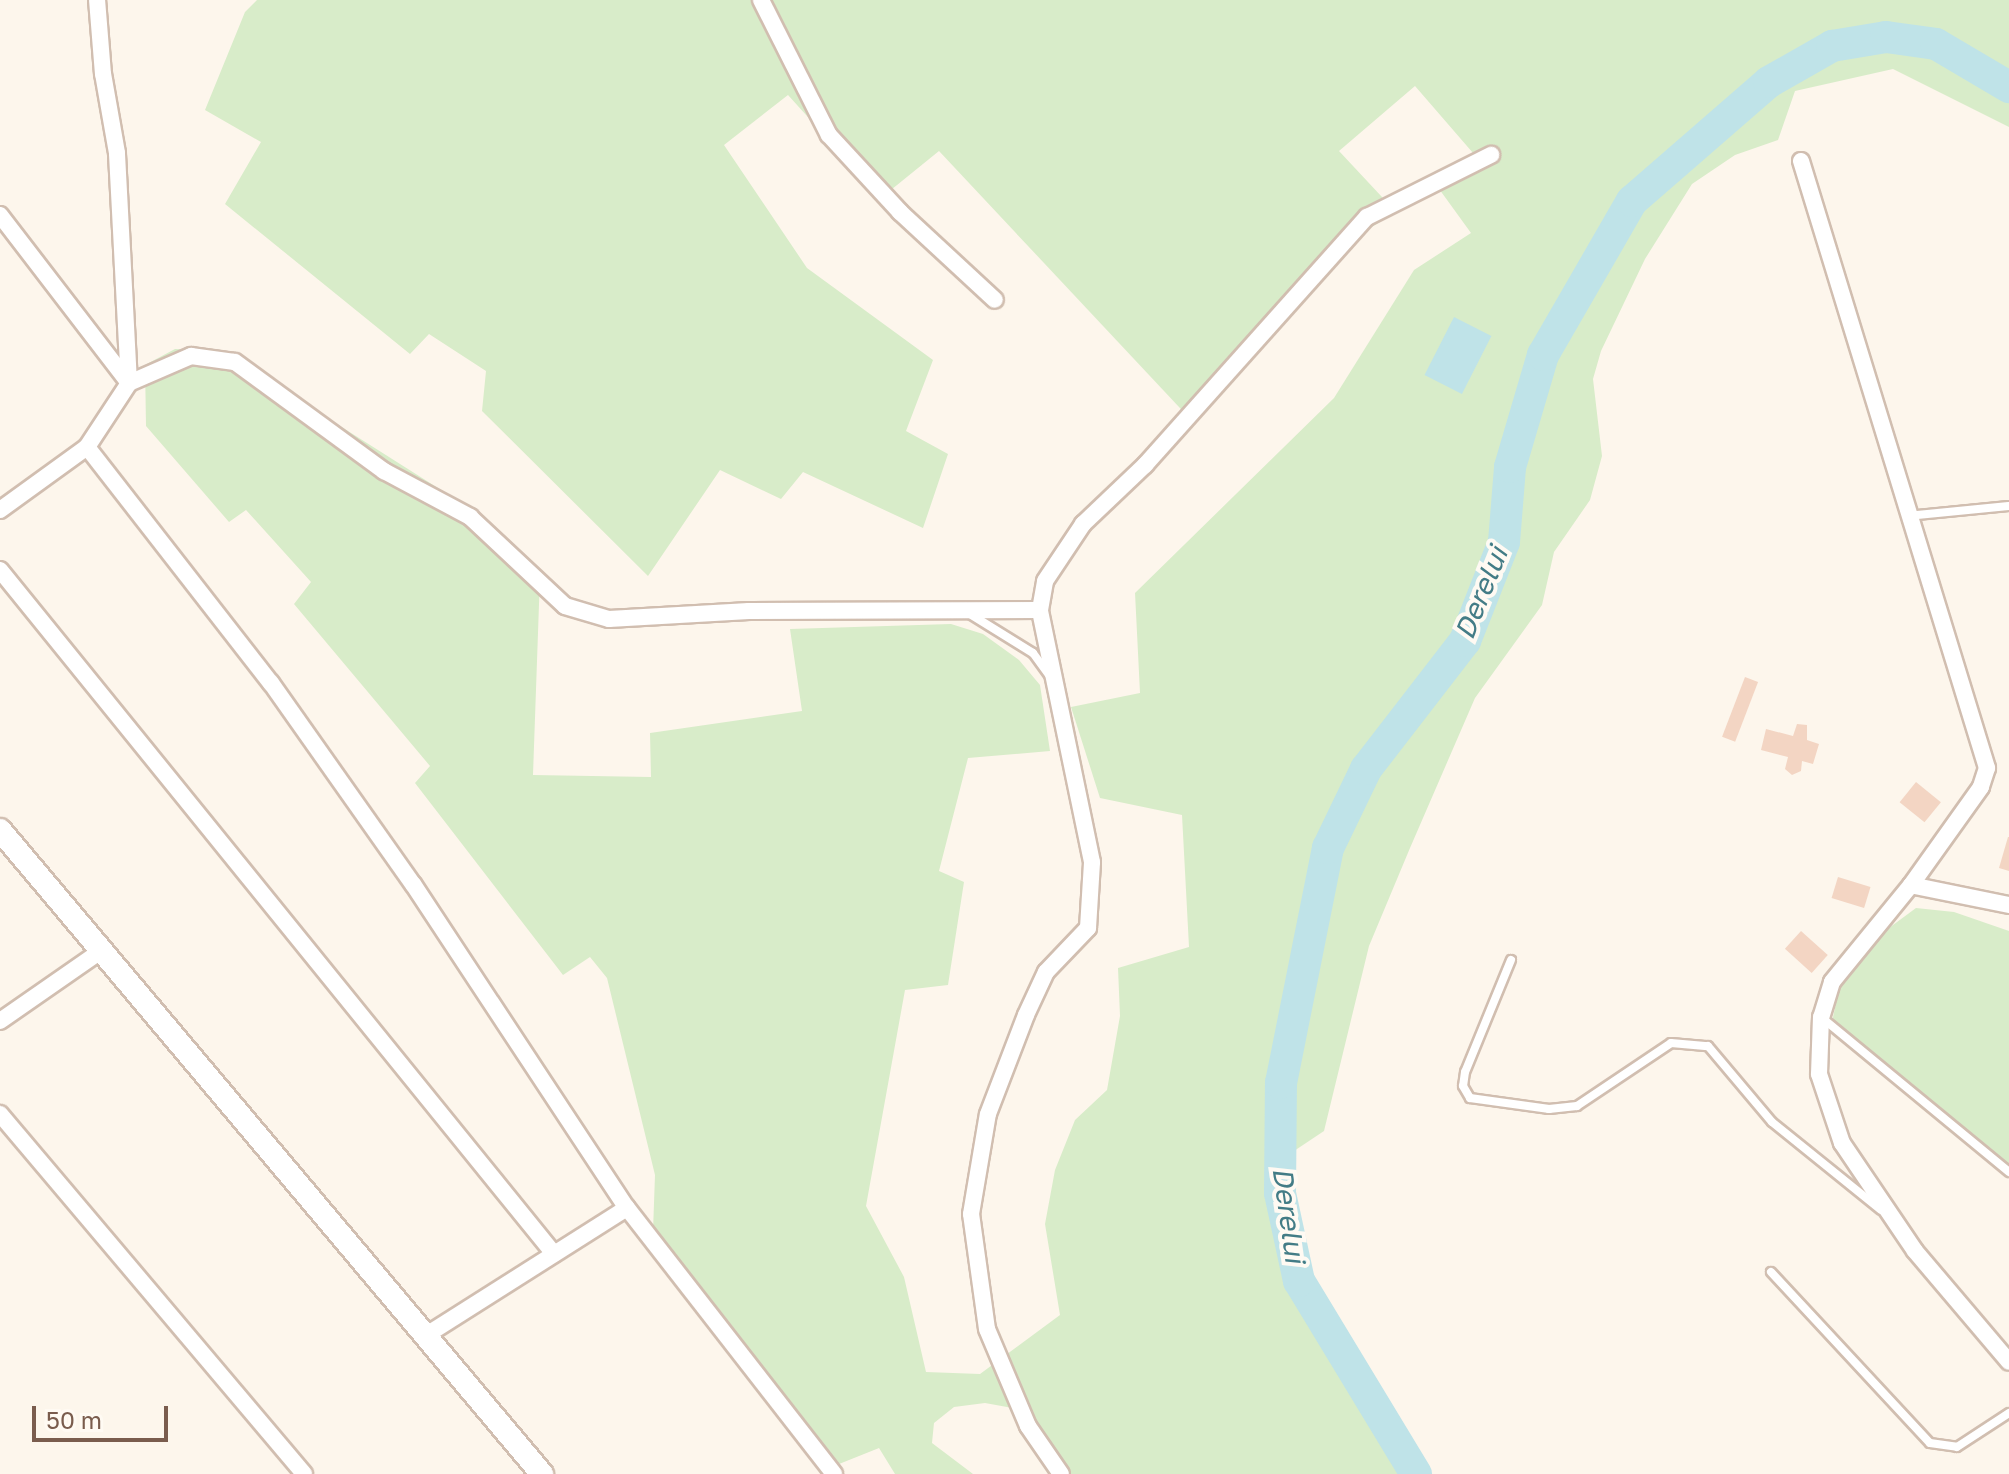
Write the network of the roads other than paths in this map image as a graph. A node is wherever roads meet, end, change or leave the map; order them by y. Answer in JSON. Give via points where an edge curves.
{"nodes":[{"id":1,"x":97,"y":0,"type":"edge"},
{"id":2,"x":761,"y":0,"type":"edge"},
{"id":3,"x":1491,"y":155,"type":"dead end"},
{"id":4,"x":1801,"y":161,"type":"dead end"},
{"id":5,"x":0,"y":215,"type":"edge"},
{"id":6,"x":995,"y":300,"type":"dead end"},
{"id":7,"x":129,"y":383,"type":"junction"},
{"id":8,"x":87,"y":447,"type":"junction"},
{"id":9,"x":2009,"y":506,"type":"edge"},
{"id":10,"x":0,"y":510,"type":"edge"},
{"id":11,"x":1906,"y":516,"type":"junction"},
{"id":12,"x":0,"y":570,"type":"edge"},
{"id":13,"x":962,"y":610,"type":"junction"},
{"id":14,"x":1040,"y":610,"type":"junction"},
{"id":15,"x":1057,"y":685,"type":"junction"},
{"id":16,"x":0,"y":830,"type":"edge"},
{"id":17,"x":1911,"y":885,"type":"junction"},
{"id":18,"x":2009,"y":905,"type":"edge"},
{"id":19,"x":102,"y":950,"type":"junction"},
{"id":20,"x":1511,"y":960,"type":"dead end"},
{"id":21,"x":1821,"y":1017,"type":"junction"},
{"id":22,"x":0,"y":1021,"type":"edge"},
{"id":23,"x":0,"y":1114,"type":"edge"},
{"id":24,"x":2009,"y":1172,"type":"edge"},
{"id":25,"x":627,"y":1208,"type":"junction"},
{"id":26,"x":1892,"y":1217,"type":"junction"},
{"id":27,"x":554,"y":1254,"type":"junction"},
{"id":28,"x":1771,"y":1272,"type":"dead end"},
{"id":29,"x":425,"y":1336,"type":"junction"},
{"id":30,"x":2009,"y":1362,"type":"edge"},
{"id":31,"x":2009,"y":1413,"type":"edge"},
{"id":32,"x":304,"y":1474,"type":"edge"},
{"id":33,"x":542,"y":1474,"type":"edge"},
{"id":34,"x":834,"y":1474,"type":"edge"},
{"id":35,"x":1061,"y":1474,"type":"edge"}],
"edges":[{"from":1,"to":7,"type":"street","via":[[117,153]]},
{"from":2,"to":6,"type":"street","via":[[829,135],[900,212]]},
{"from":3,"to":14,"type":"street","via":[[1367,217],[1145,465],[1083,524],[1045,581]]},
{"from":4,"to":11,"type":"street"},
{"from":5,"to":7,"type":"street"},
{"from":7,"to":8,"type":"street"},
{"from":7,"to":13,"type":"street","via":[[191,356],[235,362],[384,471],[470,517],[565,606],[609,619],[749,611]]},
{"from":8,"to":10,"type":"street"},
{"from":8,"to":25,"type":"street","via":[[280,695],[413,884]]},
{"from":9,"to":11,"type":"lane"},
{"from":11,"to":17,"type":"street","via":[[1987,768],[1981,787]]},
{"from":12,"to":27,"type":"street"},
{"from":13,"to":14,"type":"street"},
{"from":13,"to":15,"type":"lane","via":[[1033,653]]},
{"from":14,"to":15,"type":"street"},
{"from":15,"to":35,"type":"street","via":[[1092,862],[1088,928],[1046,972],[1026,1015],[988,1114],[971,1214],[987,1329],[1028,1426]]},
{"from":16,"to":19,"type":"main road"},
{"from":17,"to":18,"type":"street"},
{"from":17,"to":21,"type":"street","via":[[1832,982]]},
{"from":19,"to":22,"type":"street"},
{"from":19,"to":29,"type":"main road"},
{"from":20,"to":26,"type":"lane","via":[[1465,1072],[1463,1086],[1470,1098],[1549,1109],[1577,1106],[1671,1043],[1708,1046],[1772,1122],[1852,1192]]},
{"from":21,"to":24,"type":"lane"},
{"from":21,"to":26,"type":"street","via":[[1819,1074],[1842,1143]]},
{"from":23,"to":32,"type":"street"},
{"from":25,"to":27,"type":"street"},
{"from":25,"to":34,"type":"street"},
{"from":26,"to":30,"type":"street"},
{"from":27,"to":29,"type":"street"},
{"from":28,"to":31,"type":"lane","via":[[1930,1443],[1957,1447]]},
{"from":29,"to":33,"type":"main road"}]}
